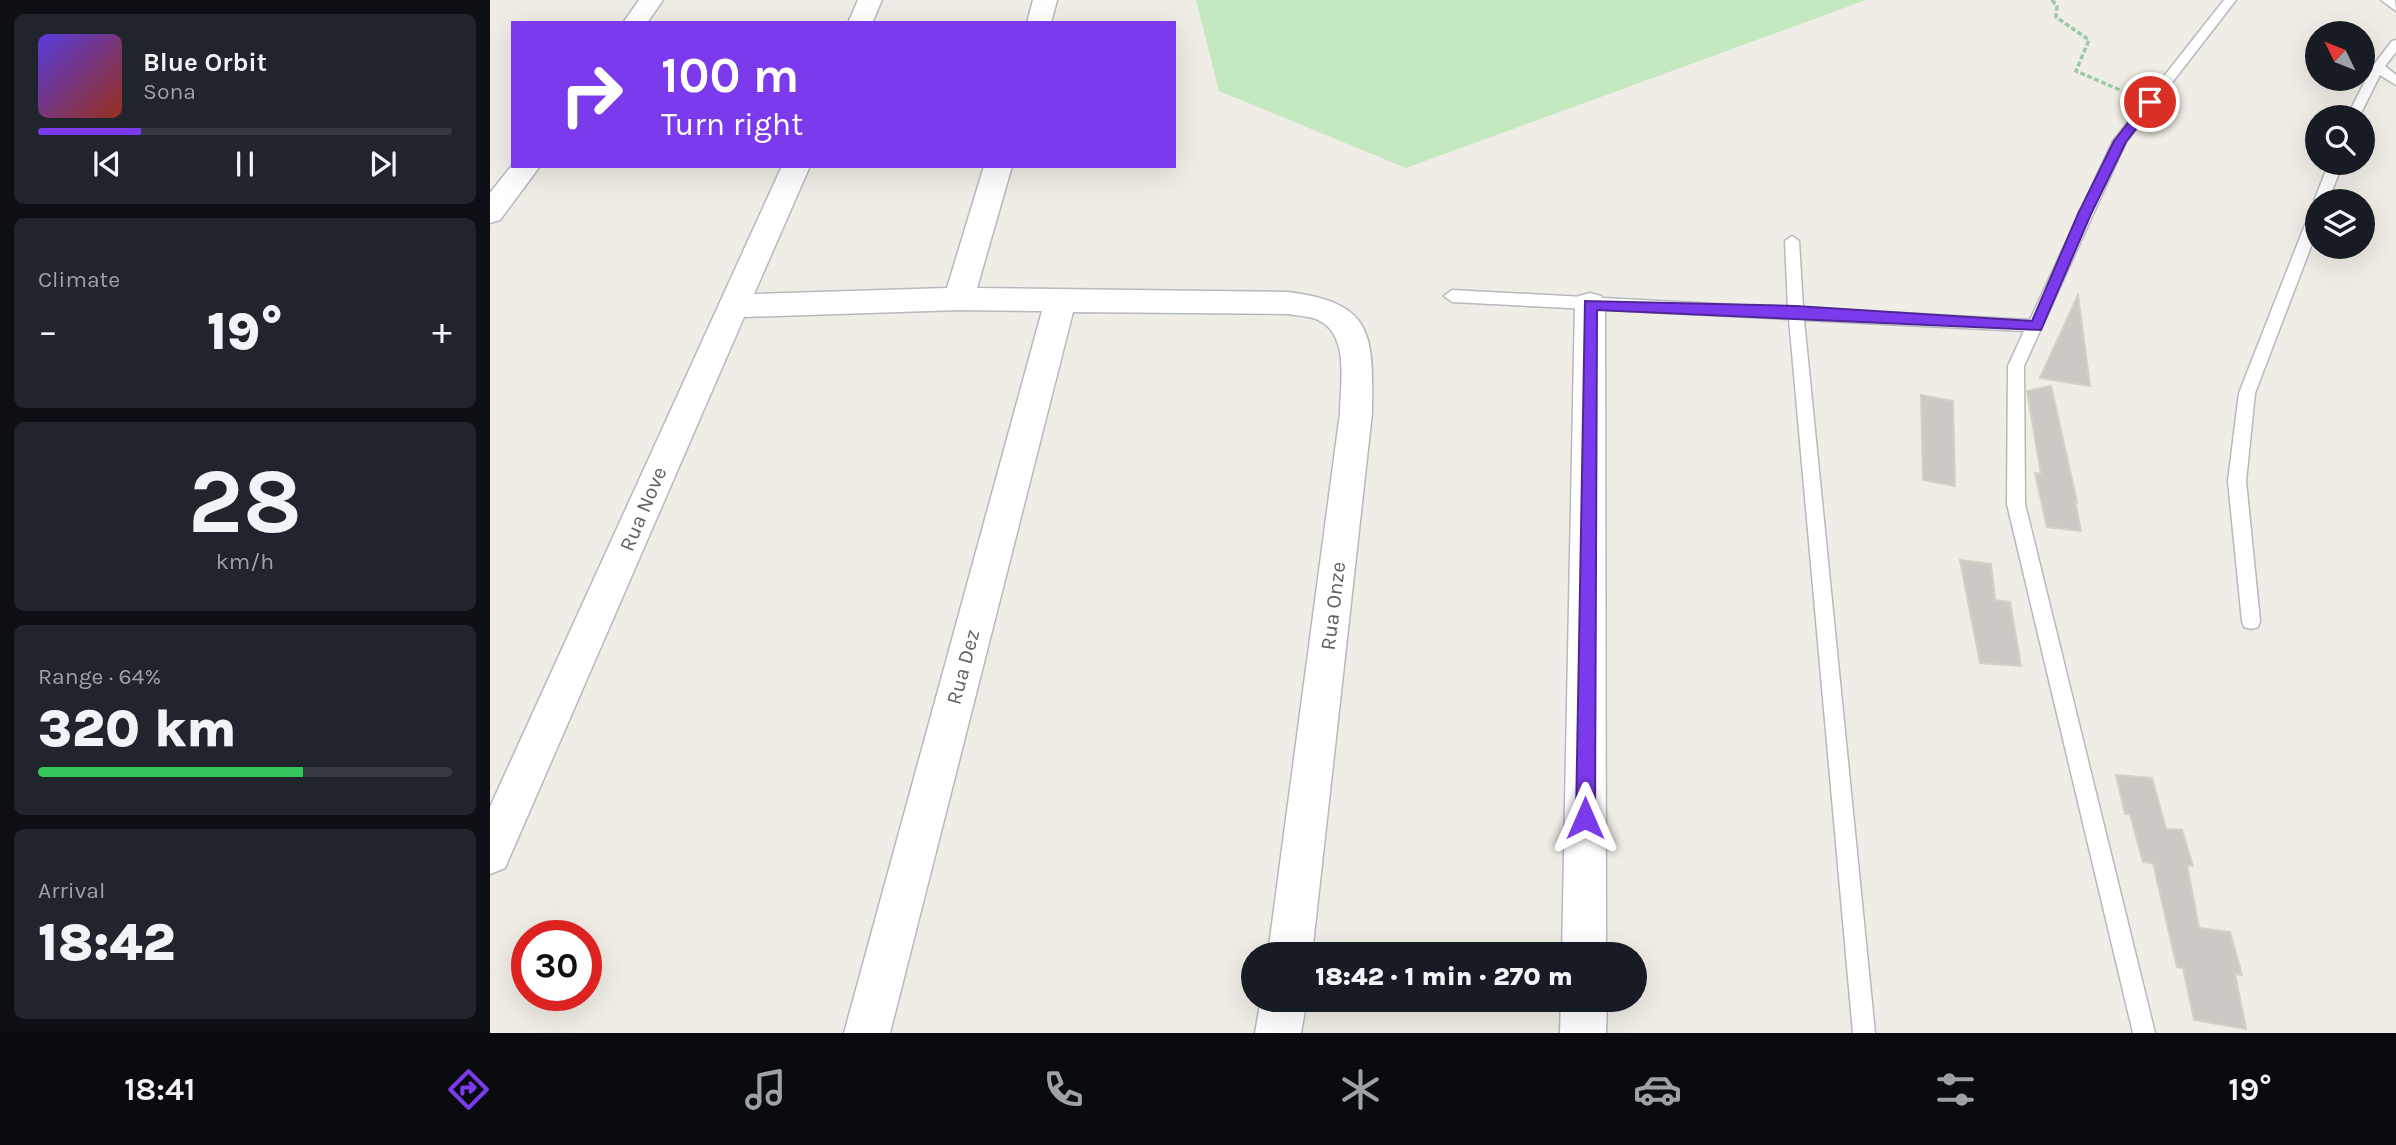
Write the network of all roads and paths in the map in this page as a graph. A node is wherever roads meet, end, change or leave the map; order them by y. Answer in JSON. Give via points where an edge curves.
{"nodes":[{"id":1,"x":651,"y":0,"type":"edge"},
{"id":2,"x":870,"y":0,"type":"edge"},
{"id":3,"x":1045,"y":0,"type":"edge"},
{"id":4,"x":2052,"y":0,"type":"edge"},
{"id":5,"x":2230,"y":0,"type":"edge"},
{"id":6,"x":2387,"y":0,"type":"edge"},
{"id":7,"x":2396,"y":7,"type":"edge"},
{"id":8,"x":636,"y":21,"type":"edge"},
{"id":9,"x":861,"y":21,"type":"edge"},
{"id":10,"x":1040,"y":21,"type":"edge"},
{"id":11,"x":2396,"y":44,"type":"edge"},
{"id":12,"x":2378,"y":67,"type":"junction"},
{"id":13,"x":2396,"y":81,"type":"edge"},
{"id":14,"x":2150,"y":102,"type":"junction"},
{"id":15,"x":2359,"y":105,"type":"edge"},
{"id":16,"x":524,"y":168,"type":"edge"},
{"id":17,"x":795,"y":168,"type":"edge"},
{"id":18,"x":997,"y":168,"type":"edge"},
{"id":19,"x":490,"y":213,"type":"edge"},
{"id":20,"x":1792,"y":241,"type":"dead end"},
{"id":21,"x":2305,"y":243,"type":"edge"},
{"id":22,"x":1452,"y":296,"type":"dead end"},
{"id":23,"x":959,"y":299,"type":"junction"},
{"id":24,"x":1060,"y":302,"type":"junction"},
{"id":25,"x":1590,"y":304,"type":"junction"},
{"id":26,"x":733,"y":306,"type":"junction"},
{"id":27,"x":1796,"y":312,"type":"junction"},
{"id":28,"x":2036,"y":326,"type":"junction"},
{"id":29,"x":2251,"y":621,"type":"dead end"},
{"id":30,"x":490,"y":852,"type":"edge"},
{"id":31,"x":1291,"y":942,"type":"edge"},
{"id":32,"x":1584,"y":942,"type":"edge"},
{"id":33,"x":1282,"y":1012,"type":"edge"},
{"id":34,"x":1584,"y":1012,"type":"edge"},
{"id":35,"x":867,"y":1033,"type":"edge"},
{"id":36,"x":1278,"y":1033,"type":"edge"},
{"id":37,"x":1583,"y":1033,"type":"edge"},
{"id":38,"x":1864,"y":1033,"type":"edge"},
{"id":39,"x":2144,"y":1033,"type":"edge"}],
"edges":[{"from":1,"to":8,"type":"street"},
{"from":2,"to":9,"type":"street"},
{"from":3,"to":10,"type":"street"},
{"from":4,"to":14,"type":"path","via":[[2056,17],[2089,40],[2076,71]]},
{"from":5,"to":14,"type":"lane"},
{"from":6,"to":7,"type":"lane"},
{"from":11,"to":12,"type":"lane"},
{"from":12,"to":13,"type":"lane"},
{"from":12,"to":15,"type":"lane"},
{"from":14,"to":28,"type":"lane","via":[[2120,141]]},
{"from":16,"to":19,"type":"street"},
{"from":17,"to":26,"type":"street","name":"Rua Nove"},
{"from":18,"to":23,"type":"street"},
{"from":20,"to":27,"type":"lane"},
{"from":21,"to":29,"type":"lane","via":[[2247,393],[2236,481]]},
{"from":22,"to":25,"type":"lane"},
{"from":23,"to":24,"type":"street","name":"Rua Onze"},
{"from":23,"to":26,"type":"street","name":"Rua Onze"},
{"from":24,"to":31,"type":"street","name":"Rua Onze","via":[[1288,303],[1322,307],[1349,326],[1356,356],[1356,413]]},
{"from":24,"to":35,"type":"street","name":"Rua Dez"},
{"from":25,"to":27,"type":"lane"},
{"from":25,"to":32,"type":"street"},
{"from":26,"to":30,"type":"street","name":"Rua Nove"},
{"from":27,"to":28,"type":"lane"},
{"from":27,"to":38,"type":"lane"},
{"from":28,"to":39,"type":"lane","via":[[2016,366],[2016,504]]},
{"from":33,"to":36,"type":"street"},
{"from":34,"to":37,"type":"street"}]}
